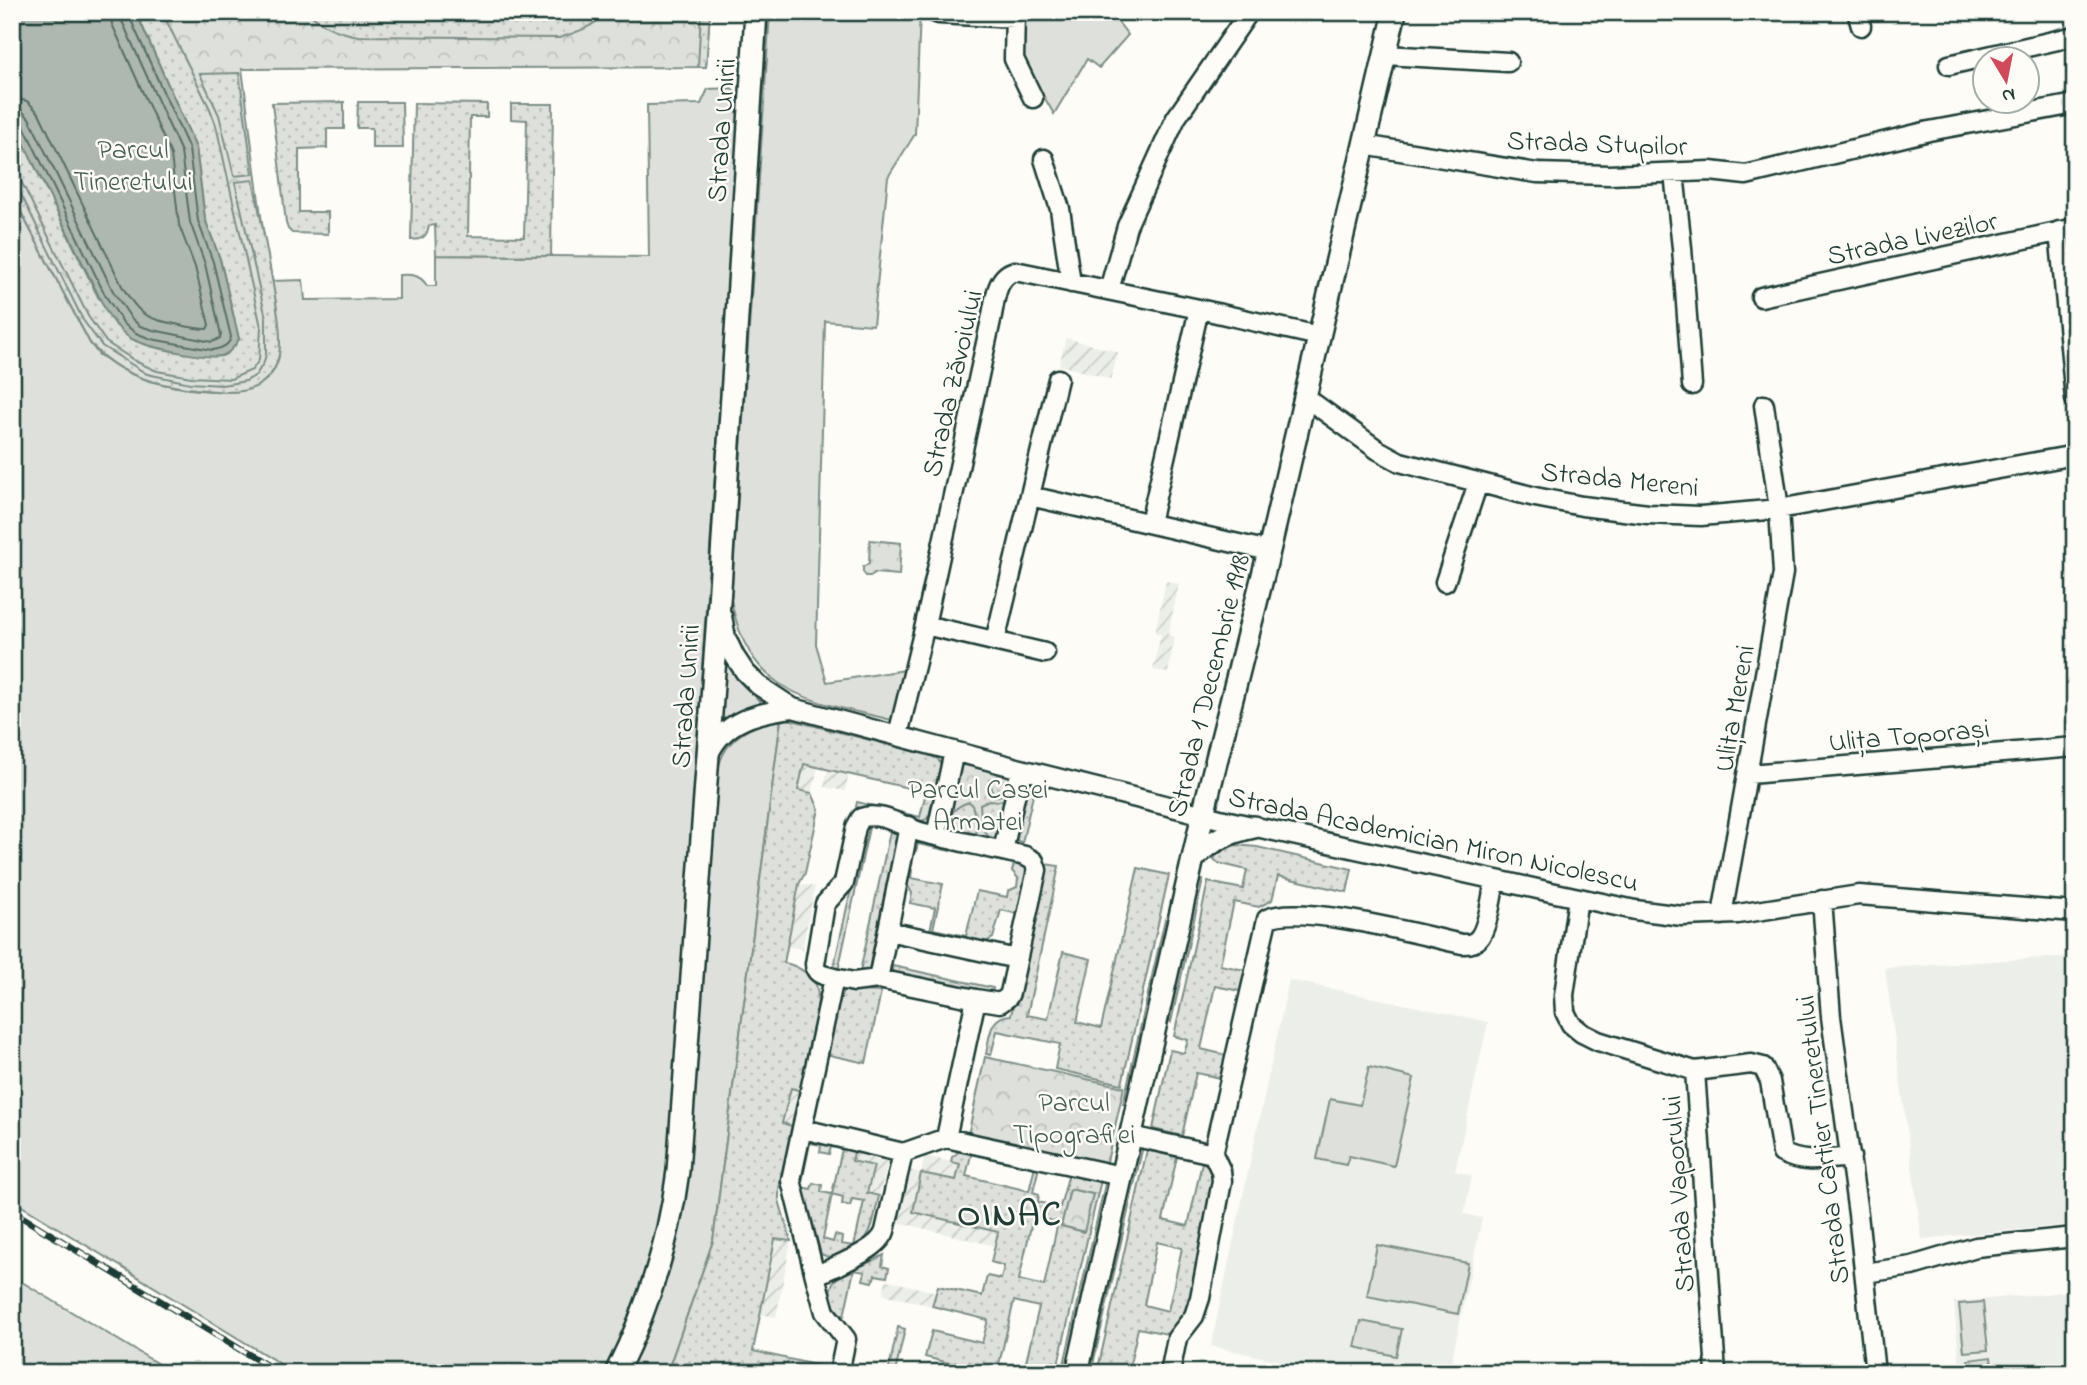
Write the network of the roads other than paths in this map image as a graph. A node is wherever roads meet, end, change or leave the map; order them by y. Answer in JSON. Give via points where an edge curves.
{"nodes":[{"id":1,"x":756,"y":12,"type":"edge"},
{"id":2,"x":934,"y":12,"type":"edge"},
{"id":3,"x":1249,"y":12,"type":"edge"},
{"id":4,"x":1395,"y":12,"type":"edge"},
{"id":5,"x":1015,"y":15,"type":"edge"},
{"id":6,"x":2075,"y":36,"type":"edge"},
{"id":7,"x":1385,"y":55,"type":"junction"},
{"id":8,"x":1508,"y":62,"type":"dead end"},
{"id":9,"x":1949,"y":65,"type":"dead end"},
{"id":10,"x":1033,"y":98,"type":"dead end"},
{"id":11,"x":2075,"y":104,"type":"edge"},
{"id":12,"x":1363,"y":145,"type":"junction"},
{"id":13,"x":1044,"y":159,"type":"dead end"},
{"id":14,"x":1674,"y":173,"type":"junction"},
{"id":15,"x":2067,"y":230,"type":"edge"},
{"id":16,"x":1071,"y":283,"type":"junction"},
{"id":17,"x":1109,"y":290,"type":"junction"},
{"id":18,"x":1761,"y":297,"type":"dead end"},
{"id":19,"x":1199,"y":309,"type":"junction"},
{"id":20,"x":1319,"y":336,"type":"junction"},
{"id":21,"x":1058,"y":379,"type":"dead end"},
{"id":22,"x":1692,"y":385,"type":"dead end"},
{"id":23,"x":1305,"y":397,"type":"junction"},
{"id":24,"x":2075,"y":399,"type":"edge"},
{"id":25,"x":1763,"y":405,"type":"dead end"},
{"id":26,"x":2075,"y":455,"type":"edge"},
{"id":27,"x":1478,"y":483,"type":"junction"},
{"id":28,"x":1030,"y":496,"type":"junction"},
{"id":29,"x":1779,"y":509,"type":"junction"},
{"id":30,"x":1150,"y":523,"type":"junction"},
{"id":31,"x":1269,"y":551,"type":"junction"},
{"id":32,"x":1445,"y":582,"type":"dead end"},
{"id":33,"x":720,"y":588,"type":"junction"},
{"id":34,"x":925,"y":625,"type":"junction"},
{"id":35,"x":995,"y":641,"type":"junction"},
{"id":36,"x":1045,"y":653,"type":"dead end"},
{"id":37,"x":793,"y":708,"type":"junction"},
{"id":38,"x":898,"y":735,"type":"junction"},
{"id":39,"x":2075,"y":747,"type":"edge"},
{"id":40,"x":954,"y":751,"type":"junction"},
{"id":41,"x":707,"y":761,"type":"junction"},
{"id":42,"x":1021,"y":769,"type":"junction"},
{"id":43,"x":1749,"y":774,"type":"junction"},
{"id":44,"x":1203,"y":814,"type":"junction"},
{"id":45,"x":909,"y":826,"type":"junction"},
{"id":46,"x":1254,"y":827,"type":"junction"},
{"id":47,"x":936,"y":836,"type":"junction"},
{"id":48,"x":1003,"y":851,"type":"junction"},
{"id":49,"x":1193,"y":859,"type":"junction"},
{"id":50,"x":1495,"y":880,"type":"junction"},
{"id":51,"x":1578,"y":898,"type":"junction"},
{"id":52,"x":1822,"y":900,"type":"junction"},
{"id":53,"x":2075,"y":912,"type":"edge"},
{"id":54,"x":1722,"y":915,"type":"junction"},
{"id":55,"x":888,"y":931,"type":"junction"},
{"id":56,"x":1017,"y":960,"type":"junction"},
{"id":57,"x":834,"y":978,"type":"junction"},
{"id":58,"x":878,"y":979,"type":"junction"},
{"id":59,"x":975,"y":999,"type":"junction"},
{"id":60,"x":1695,"y":1071,"type":"junction"},
{"id":61,"x":803,"y":1129,"type":"junction"},
{"id":62,"x":1130,"y":1136,"type":"junction"},
{"id":63,"x":946,"y":1138,"type":"junction"},
{"id":64,"x":903,"y":1153,"type":"junction"},
{"id":65,"x":1213,"y":1154,"type":"junction"},
{"id":66,"x":1851,"y":1157,"type":"junction"},
{"id":67,"x":1121,"y":1176,"type":"junction"},
{"id":68,"x":2075,"y":1237,"type":"edge"},
{"id":69,"x":1865,"y":1273,"type":"junction"},
{"id":70,"x":815,"y":1276,"type":"junction"},
{"id":71,"x":616,"y":1373,"type":"edge"},
{"id":72,"x":839,"y":1373,"type":"edge"},
{"id":73,"x":1077,"y":1373,"type":"edge"},
{"id":74,"x":1170,"y":1373,"type":"edge"},
{"id":75,"x":1716,"y":1373,"type":"edge"},
{"id":76,"x":1875,"y":1373,"type":"edge"}],
"edges":[{"from":1,"to":33,"type":"main road","name":"Strada Unirii"},
{"from":2,"to":5,"type":"street"},
{"from":3,"to":17,"type":"street","via":[[1176,118],[1127,226]]},
{"from":4,"to":7,"type":"main road","name":"Strada 1 Decembrie 1918"},
{"from":5,"to":10,"type":"street","via":[[1014,59]]},
{"from":6,"to":9,"type":"street"},
{"from":7,"to":8,"type":"street"},
{"from":7,"to":12,"type":"main road","name":"Strada 1 Decembrie 1918"},
{"from":11,"to":14,"type":"street","name":"Strada Stupilor","via":[[1919,133],[1746,176]]},
{"from":12,"to":14,"type":"street","name":"Strada Stupilor","via":[[1537,173]]},
{"from":12,"to":20,"type":"main road","name":"Strada 1 Decembrie 1918"},
{"from":13,"to":16,"type":"street","via":[[1060,209]]},
{"from":14,"to":22,"type":"street"},
{"from":15,"to":18,"type":"street","name":"Strada Livezilor"},
{"from":15,"to":24,"type":"street"},
{"from":16,"to":17,"type":"street","name":"Strada Zăvoiului"},
{"from":16,"to":34,"type":"street","name":"Strada Zăvoiului","via":[[1015,271],[1000,283]]},
{"from":17,"to":19,"type":"street","name":"Strada Zăvoiului"},
{"from":19,"to":20,"type":"street","name":"Strada Zăvoiului"},
{"from":19,"to":30,"type":"street"},
{"from":20,"to":23,"type":"main road","name":"Strada 1 Decembrie 1918"},
{"from":21,"to":28,"type":"street"},
{"from":23,"to":27,"type":"street","name":"Strada Mereni","via":[[1389,457]]},
{"from":23,"to":31,"type":"main road","name":"Strada 1 Decembrie 1918"},
{"from":25,"to":29,"type":"street","name":"Ulița Mereni"},
{"from":26,"to":29,"type":"street","name":"Strada Mereni"},
{"from":27,"to":29,"type":"street","name":"Strada Mereni","via":[[1582,506],[1648,514],[1701,516]]},
{"from":27,"to":32,"type":"street"},
{"from":28,"to":30,"type":"street"},
{"from":28,"to":35,"type":"street"},
{"from":29,"to":43,"type":"street","name":"Ulița Mereni","via":[[1783,573]]},
{"from":30,"to":31,"type":"street"},
{"from":31,"to":44,"type":"main road","name":"Strada 1 Decembrie 1918"},
{"from":33,"to":37,"type":"street","name":"Strada Academician Miron Nicolescu","via":[[726,638],[735,657],[758,685]]},
{"from":33,"to":41,"type":"main road","name":"Strada Unirii"},
{"from":34,"to":35,"type":"street"},
{"from":34,"to":38,"type":"street","name":"Strada Zăvoiului"},
{"from":35,"to":36,"type":"street"},
{"from":37,"to":38,"type":"street","name":"Strada Academician Miron Nicolescu"},
{"from":37,"to":41,"type":"street","name":"Strada Academician Miron Nicolescu","via":[[737,723],[715,741]]},
{"from":38,"to":40,"type":"street","name":"Strada Academician Miron Nicolescu"},
{"from":39,"to":43,"type":"street","name":"Ulița Toporași"},
{"from":40,"to":42,"type":"street","name":"Strada Academician Miron Nicolescu"},
{"from":40,"to":47,"type":"street"},
{"from":41,"to":71,"type":"main road","name":"Strada Unirii","via":[[674,1203],[641,1320]]},
{"from":42,"to":44,"type":"street","name":"Strada Academician Miron Nicolescu"},
{"from":42,"to":48,"type":"street"},
{"from":43,"to":54,"type":"street","name":"Ulița Mereni"},
{"from":44,"to":46,"type":"street","name":"Strada Academician Miron Nicolescu"},
{"from":44,"to":49,"type":"main road","name":"Strada 1 Decembrie 1918"},
{"from":45,"to":47,"type":"street"},
{"from":45,"to":55,"type":"street"},
{"from":45,"to":57,"type":"street","via":[[869,816],[858,822],[844,883],[825,905],[815,964],[819,974]]},
{"from":46,"to":49,"type":"main road","via":[[1217,839]]},
{"from":46,"to":50,"type":"street","name":"Strada Academician Miron Nicolescu"},
{"from":47,"to":48,"type":"street"},
{"from":48,"to":56,"type":"street","via":[[1029,857],[1037,867]]},
{"from":49,"to":62,"type":"main road","name":"Strada 1 Decembrie 1918"},
{"from":50,"to":51,"type":"street","name":"Strada Academician Miron Nicolescu"},
{"from":50,"to":65,"type":"street","via":[[1484,930],[1472,943],[1340,918],[1283,914],[1267,919]]},
{"from":51,"to":54,"type":"street","name":"Strada Academician Miron Nicolescu","via":[[1658,914]]},
{"from":51,"to":60,"type":"street","via":[[1564,995],[1571,1024],[1598,1041]]},
{"from":52,"to":53,"type":"street","name":"Strada Academician Miron Nicolescu","via":[[1878,896]]},
{"from":52,"to":54,"type":"street","name":"Strada Academician Miron Nicolescu"},
{"from":52,"to":66,"type":"street","name":"Strada Cartier Tineretului","via":[[1831,1017]]},
{"from":55,"to":56,"type":"street"},
{"from":55,"to":58,"type":"street"},
{"from":56,"to":59,"type":"street","via":[[1004,1001]]},
{"from":57,"to":58,"type":"street","via":[[854,982]]},
{"from":57,"to":61,"type":"street"},
{"from":58,"to":59,"type":"street"},
{"from":59,"to":63,"type":"street"},
{"from":60,"to":66,"type":"street","name":"Strada Vaporului","via":[[1751,1064],[1763,1067],[1770,1081],[1782,1153],[1805,1161]]},
{"from":60,"to":75,"type":"street","name":"Strada Vaporului"},
{"from":61,"to":64,"type":"street"},
{"from":61,"to":70,"type":"street","via":[[791,1183]]},
{"from":62,"to":65,"type":"street"},
{"from":62,"to":67,"type":"main road","name":"Strada 1 Decembrie 1918"},
{"from":63,"to":64,"type":"street"},
{"from":63,"to":67,"type":"street"},
{"from":64,"to":70,"type":"street","via":[[883,1237]]},
{"from":65,"to":74,"type":"street","via":[[1222,1181],[1200,1298],[1194,1316],[1177,1338]]},
{"from":66,"to":69,"type":"street","name":"Strada Cartier Tineretului"},
{"from":67,"to":73,"type":"main road","name":"Strada 1 Decembrie 1918"},
{"from":68,"to":69,"type":"street","via":[[1976,1247],[1912,1266]]},
{"from":69,"to":76,"type":"street","name":"Strada Cartier Tineretului"},
{"from":70,"to":72,"type":"street","via":[[825,1312],[846,1339]]}]}
